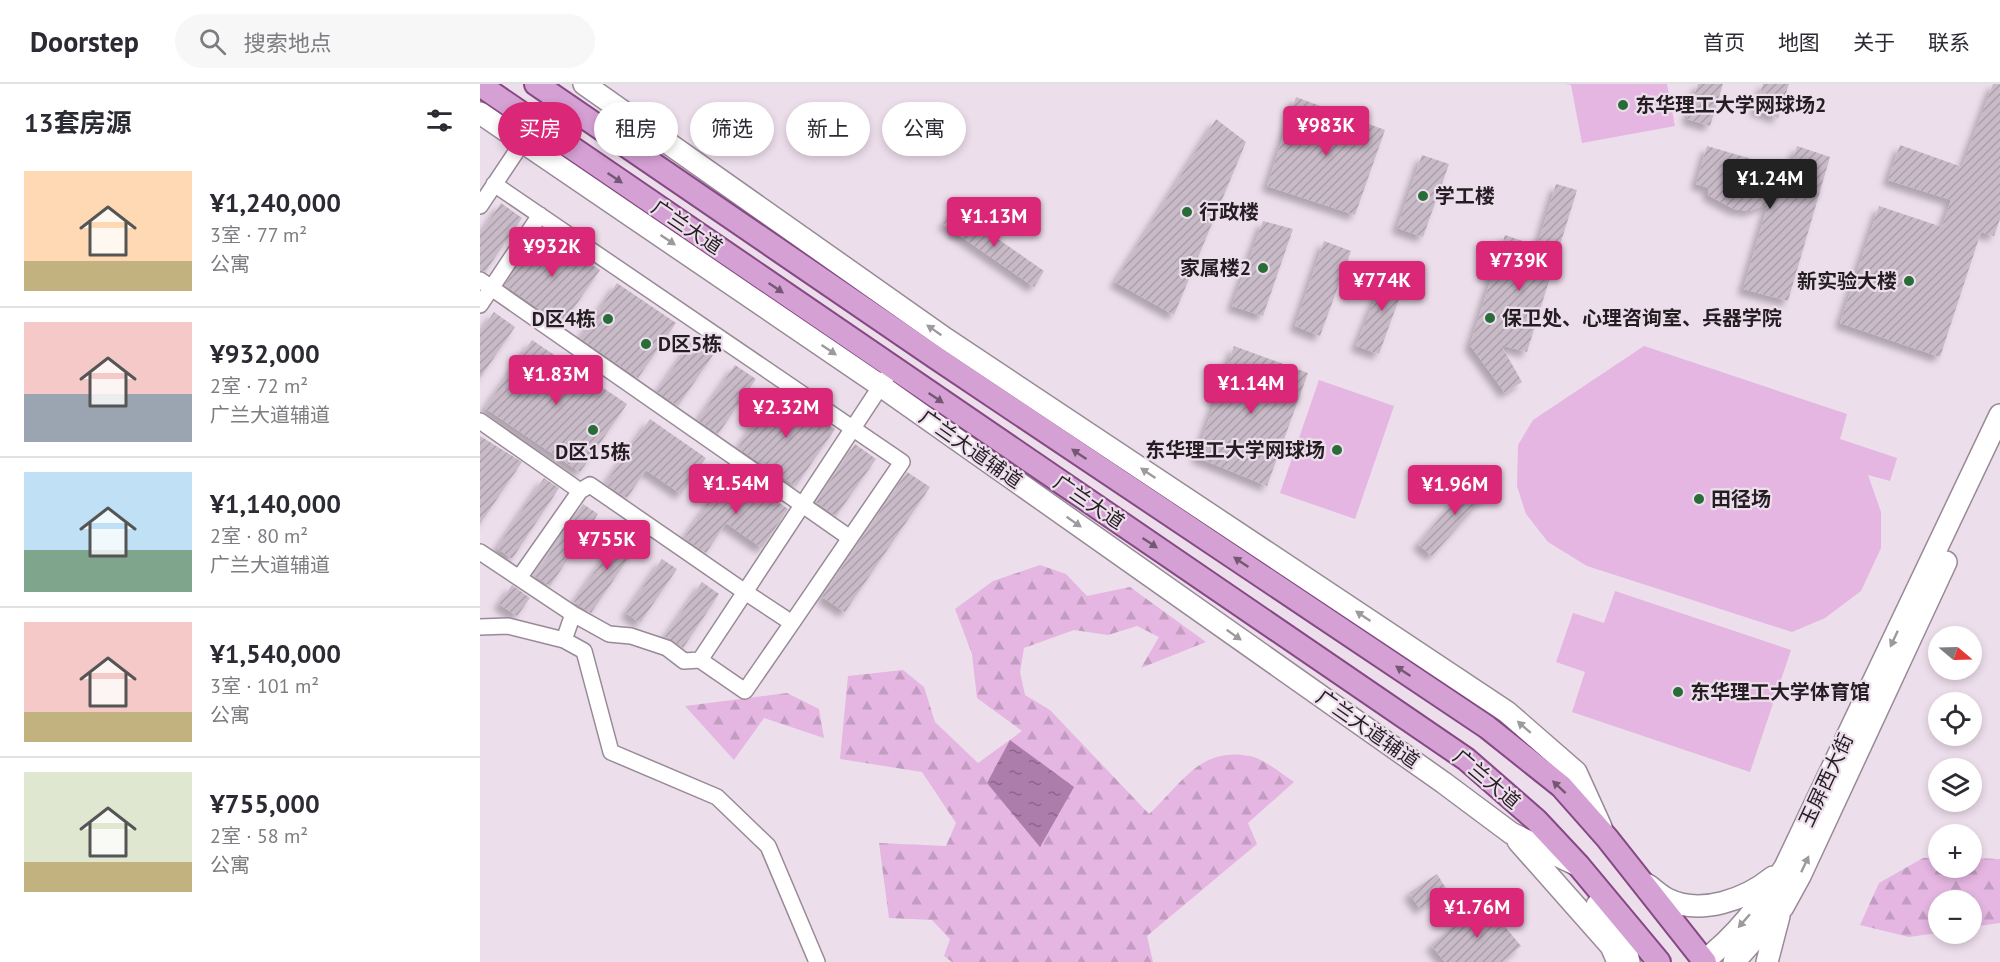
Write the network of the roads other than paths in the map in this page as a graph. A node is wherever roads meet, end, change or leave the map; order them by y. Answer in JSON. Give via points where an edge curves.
{"nodes":[{"id":1,"x":536,"y":84,"type":"edge"},
{"id":2,"x":584,"y":84,"type":"edge"},
{"id":3,"x":480,"y":85,"type":"edge"},
{"id":4,"x":498,"y":102,"type":"edge"},
{"id":5,"x":480,"y":113,"type":"edge"},
{"id":6,"x":498,"y":120,"type":"edge"},
{"id":7,"x":513,"y":156,"type":"edge"},
{"id":8,"x":564,"y":156,"type":"edge"},
{"id":9,"x":494,"y":184,"type":"junction"},
{"id":10,"x":480,"y":206,"type":"edge"},
{"id":11,"x":540,"y":215,"type":"junction"},
{"id":12,"x":486,"y":283,"type":"edge"},
{"id":13,"x":480,"y":305,"type":"edge"},
{"id":14,"x":887,"y":377,"type":"junction"},
{"id":15,"x":2000,"y":415,"type":"edge"},
{"id":16,"x":480,"y":421,"type":"edge"},
{"id":17,"x":853,"y":429,"type":"junction"},
{"id":18,"x":2000,"y":446,"type":"edge"},
{"id":19,"x":580,"y":491,"type":"junction"},
{"id":20,"x":802,"y":506,"type":"junction"},
{"id":21,"x":850,"y":538,"type":"junction"},
{"id":22,"x":480,"y":552,"type":"edge"},
{"id":23,"x":519,"y":578,"type":"junction"},
{"id":24,"x":745,"y":592,"type":"junction"},
{"id":25,"x":573,"y":614,"type":"junction"},
{"id":26,"x":792,"y":623,"type":"junction"},
{"id":27,"x":480,"y":627,"type":"edge"},
{"id":28,"x":564,"y":640,"type":"junction"},
{"id":29,"x":700,"y":660,"type":"junction"},
{"id":30,"x":1511,"y":834,"type":"junction"},
{"id":31,"x":1607,"y":838,"type":"junction"},
{"id":32,"x":1557,"y":856,"type":"junction"},
{"id":33,"x":1579,"y":866,"type":"junction"},
{"id":34,"x":1785,"y":867,"type":"junction"},
{"id":35,"x":1638,"y":878,"type":"junction"},
{"id":36,"x":1782,"y":907,"type":"junction"},
{"id":37,"x":1704,"y":961,"type":"edge"},
{"id":38,"x":817,"y":962,"type":"edge"},
{"id":39,"x":1618,"y":962,"type":"edge"},
{"id":40,"x":1629,"y":962,"type":"edge"},
{"id":41,"x":1659,"y":962,"type":"edge"},
{"id":42,"x":1734,"y":962,"type":"edge"},
{"id":43,"x":1767,"y":962,"type":"edge"}],
"edges":[{"from":31,"to":1,"type":"main road","name":"广兰大道","one_way":true,"via":[[1560,786],[1487,727],[927,352]]},
{"from":31,"to":2,"type":"main road","one_way":true,"via":[[1576,772],[1507,712],[946,339]]},
{"from":3,"to":4,"type":"main road","name":"广兰大道"},
{"from":5,"to":6,"type":"main road"},
{"from":7,"to":9,"type":"street"},
{"from":8,"to":14,"type":"main road","name":"广兰大道","one_way":true},
{"from":9,"to":10,"type":"street"},
{"from":9,"to":11,"type":"street"},
{"from":11,"to":12,"type":"street"},
{"from":11,"to":17,"type":"street"},
{"from":12,"to":13,"type":"street"},
{"from":12,"to":20,"type":"street"},
{"from":14,"to":17,"type":"street"},
{"from":14,"to":30,"type":"main road","name":"广兰大道辅道","one_way":true},
{"from":14,"to":33,"type":"main road","name":"广兰大道","one_way":true,"via":[[1466,759],[1536,820]]},
{"from":15,"to":34,"type":"main road","name":"玉屏西大街","one_way":true},
{"from":16,"to":19,"type":"street"},
{"from":17,"to":20,"type":"street"},
{"from":17,"to":21,"type":"street","via":[[902,462]]},
{"from":36,"to":18,"type":"main road","name":"玉屏西大街","one_way":true,"via":[[1800,876]]},
{"from":19,"to":23,"type":"street"},
{"from":19,"to":24,"type":"street","via":[[590,485]]},
{"from":20,"to":21,"type":"street"},
{"from":20,"to":24,"type":"street"},
{"from":21,"to":26,"type":"street"},
{"from":22,"to":23,"type":"street"},
{"from":23,"to":25,"type":"street"},
{"from":24,"to":26,"type":"street"},
{"from":24,"to":29,"type":"street"},
{"from":25,"to":28,"type":"street"},
{"from":25,"to":29,"type":"street","via":[[609,634],[632,636],[667,648],[684,661]]},
{"from":26,"to":29,"type":"street","via":[[745,691]]},
{"from":27,"to":28,"type":"street","via":[[508,626]]},
{"from":28,"to":38,"type":"street","via":[[584,651],[611,752],[717,797],[768,846]]},
{"from":30,"to":32,"type":"main road","name":"广兰大道辅道"},
{"from":30,"to":39,"type":"main road","via":[[1611,946]]},
{"from":31,"to":35,"type":"main road","name":"广兰大道"},
{"from":32,"to":33,"type":"main road","name":"广兰大道辅道"},
{"from":32,"to":40,"type":"main road","via":[[1623,936]]},
{"from":33,"to":41,"type":"main road","name":"广兰大道"},
{"from":34,"to":35,"type":"main road","via":[[1764,884],[1720,904],[1692,906],[1668,900]]},
{"from":34,"to":37,"type":"main road","name":"玉屏西大街","one_way":true,"via":[[1745,920]]},
{"from":35,"to":37,"type":"main road","name":"广兰大道"},
{"from":36,"to":42,"type":"main road","name":"玉屏西大街"},
{"from":36,"to":43,"type":"main road"}]}
